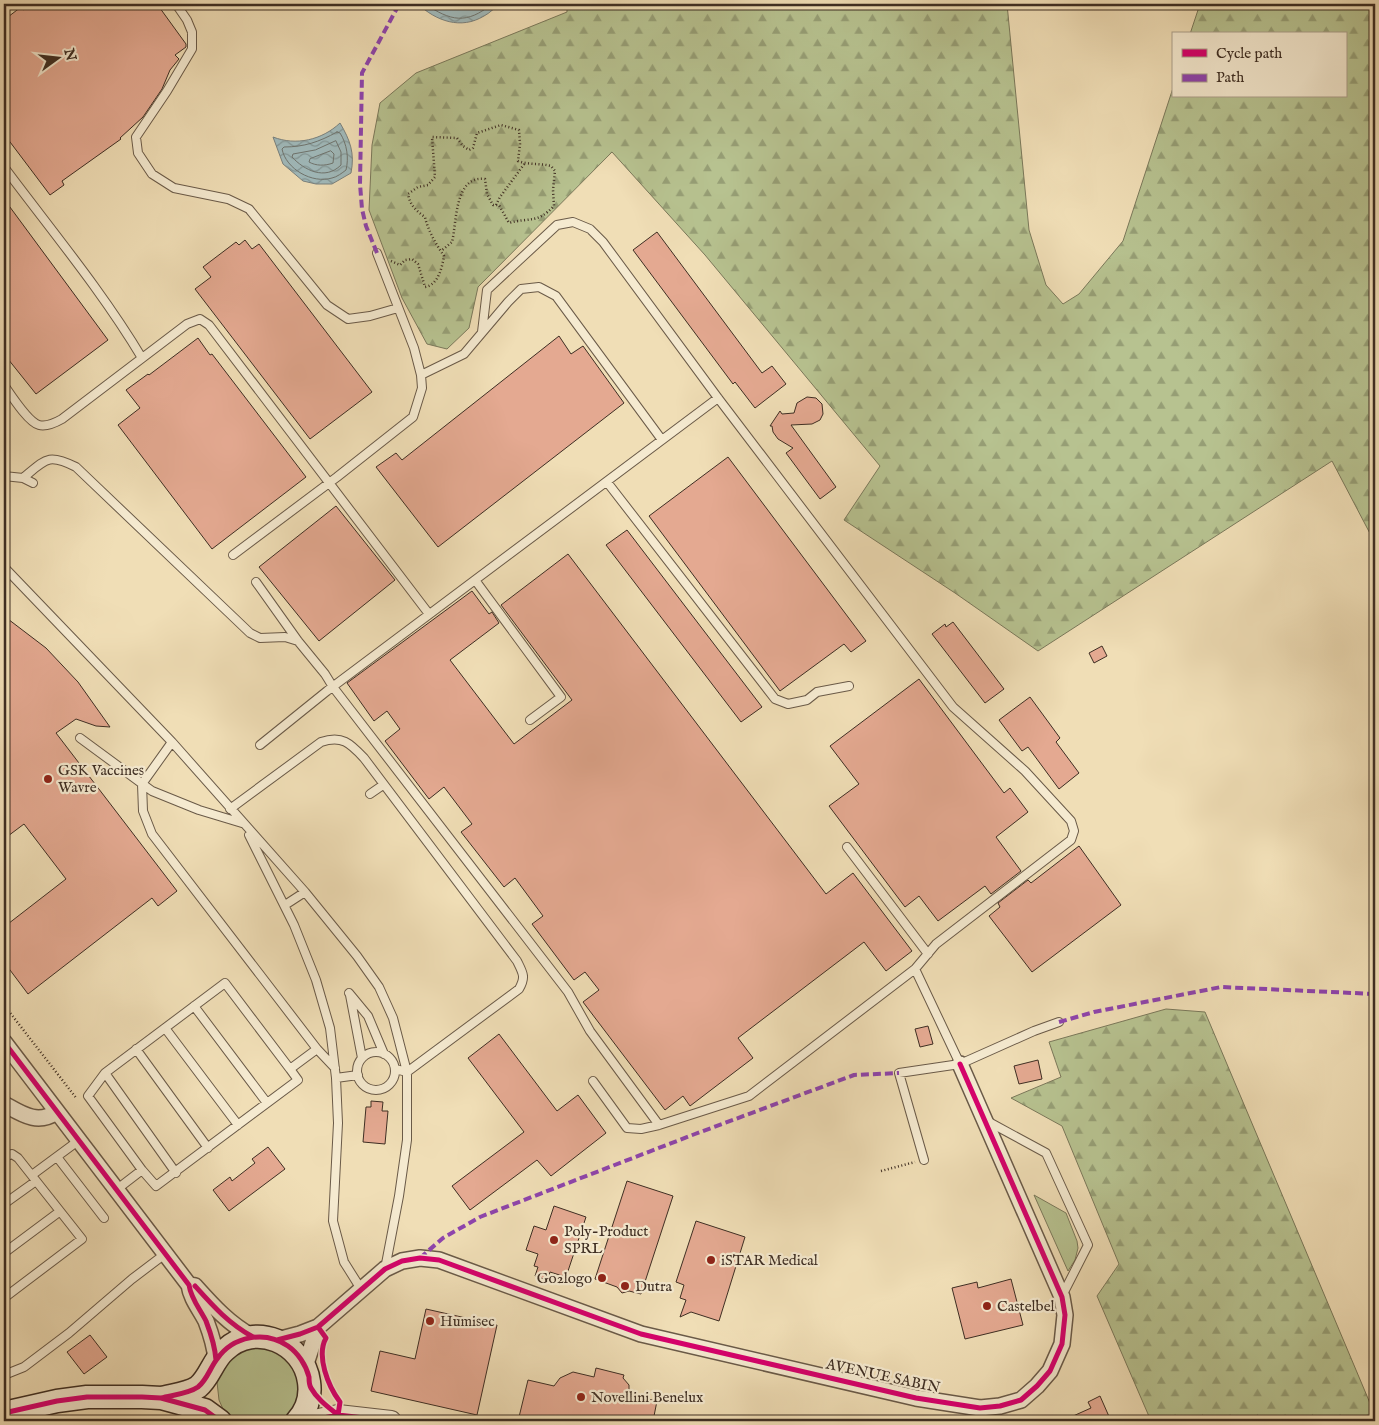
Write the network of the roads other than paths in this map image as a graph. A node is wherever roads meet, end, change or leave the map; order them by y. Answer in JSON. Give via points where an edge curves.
{"nodes":[{"id":1,"x":176,"y":4,"type":"edge"},
{"id":2,"x":4,"y":167,"type":"edge"},
{"id":3,"x":377,"y":253,"type":"dead end"},
{"id":4,"x":398,"y":308,"type":"junction"},
{"id":5,"x":482,"y":332,"type":"junction"},
{"id":6,"x":142,"y":358,"type":"junction"},
{"id":7,"x":421,"y":375,"type":"junction"},
{"id":8,"x":4,"y":386,"type":"edge"},
{"id":9,"x":718,"y":398,"type":"junction"},
{"id":10,"x":662,"y":440,"type":"junction"},
{"id":11,"x":4,"y":476,"type":"edge"},
{"id":12,"x":23,"y":478,"type":"junction"},
{"id":13,"x":607,"y":482,"type":"junction"},
{"id":14,"x":33,"y":483,"type":"dead end"},
{"id":15,"x":329,"y":483,"type":"junction"},
{"id":16,"x":233,"y":555,"type":"dead end"},
{"id":17,"x":4,"y":567,"type":"edge"},
{"id":18,"x":475,"y":580,"type":"junction"},
{"id":19,"x":256,"y":582,"type":"dead end"},
{"id":20,"x":429,"y":614,"type":"junction"},
{"id":21,"x":298,"y":641,"type":"junction"},
{"id":22,"x":849,"y":686,"type":"dead end"},
{"id":23,"x":332,"y":687,"type":"junction"},
{"id":24,"x":530,"y":720,"type":"dead end"},
{"id":25,"x":80,"y":738,"type":"dead end"},
{"id":26,"x":172,"y":742,"type":"junction"},
{"id":27,"x":260,"y":745,"type":"dead end"},
{"id":28,"x":142,"y":784,"type":"junction"},
{"id":29,"x":384,"y":784,"type":"junction"},
{"id":30,"x":370,"y":794,"type":"dead end"},
{"id":31,"x":230,"y":809,"type":"junction"},
{"id":32,"x":244,"y":824,"type":"junction"},
{"id":33,"x":847,"y":847,"type":"dead end"},
{"id":34,"x":305,"y":892,"type":"junction"},
{"id":35,"x":285,"y":905,"type":"junction"},
{"id":36,"x":928,"y":954,"type":"junction"},
{"id":37,"x":915,"y":969,"type":"junction"},
{"id":38,"x":194,"y":1006,"type":"junction"},
{"id":39,"x":1059,"y":1022,"type":"dead end"},
{"id":40,"x":165,"y":1028,"type":"junction"},
{"id":41,"x":4,"y":1042,"type":"edge"},
{"id":42,"x":318,"y":1049,"type":"junction"},
{"id":43,"x":136,"y":1050,"type":"junction"},
{"id":44,"x":384,"y":1054,"type":"junction"},
{"id":45,"x":362,"y":1058,"type":"junction"},
{"id":46,"x":960,"y":1064,"type":"junction"},
{"id":47,"x":335,"y":1068,"type":"junction"},
{"id":48,"x":290,"y":1069,"type":"junction"},
{"id":49,"x":395,"y":1069,"type":"junction"},
{"id":50,"x":407,"y":1072,"type":"junction"},
{"id":51,"x":105,"y":1073,"type":"junction"},
{"id":52,"x":358,"y":1075,"type":"junction"},
{"id":53,"x":336,"y":1078,"type":"junction"},
{"id":54,"x":593,"y":1082,"type":"dead end"},
{"id":55,"x":267,"y":1103,"type":"junction"},
{"id":56,"x":4,"y":1104,"type":"edge"},
{"id":57,"x":57,"y":1112,"type":"junction"},
{"id":58,"x":985,"y":1120,"type":"junction"},
{"id":59,"x":238,"y":1125,"type":"junction"},
{"id":60,"x":659,"y":1125,"type":"junction"},
{"id":61,"x":78,"y":1141,"type":"junction"},
{"id":62,"x":208,"y":1148,"type":"junction"},
{"id":63,"x":4,"y":1157,"type":"edge"},
{"id":64,"x":58,"y":1157,"type":"junction"},
{"id":65,"x":924,"y":1160,"type":"road end"},
{"id":66,"x":142,"y":1170,"type":"junction"},
{"id":67,"x":176,"y":1172,"type":"junction"},
{"id":68,"x":34,"y":1178,"type":"junction"},
{"id":69,"x":116,"y":1190,"type":"junction"},
{"id":70,"x":4,"y":1204,"type":"edge"},
{"id":71,"x":59,"y":1212,"type":"junction"},
{"id":72,"x":104,"y":1218,"type":"dead end"},
{"id":73,"x":4,"y":1253,"type":"edge"},
{"id":74,"x":164,"y":1254,"type":"junction"},
{"id":75,"x":385,"y":1269,"type":"junction"},
{"id":76,"x":189,"y":1285,"type":"junction"},
{"id":77,"x":361,"y":1289,"type":"junction"},
{"id":78,"x":1062,"y":1297,"type":"junction"},
{"id":79,"x":4,"y":1298,"type":"edge"},
{"id":80,"x":318,"y":1327,"type":"junction"},
{"id":81,"x":253,"y":1337,"type":"junction"},
{"id":82,"x":277,"y":1340,"type":"junction"},
{"id":83,"x":213,"y":1366,"type":"junction"},
{"id":84,"x":4,"y":1375,"type":"edge"},
{"id":85,"x":308,"y":1377,"type":"junction"},
{"id":86,"x":161,"y":1398,"type":"junction"},
{"id":87,"x":4,"y":1413,"type":"edge"},
{"id":88,"x":338,"y":1415,"type":"junction"},
{"id":89,"x":220,"y":1420,"type":"edge"},
{"id":90,"x":297,"y":1421,"type":"edge"},
{"id":91,"x":309,"y":1421,"type":"edge"},
{"id":92,"x":391,"y":1421,"type":"edge"}],
"edges":[{"from":1,"to":4,"type":"lane","via":[[192,32],[192,49],[136,137],[138,153],[152,174],[174,188],[228,199],[249,210],[327,305],[348,318]]},
{"from":2,"to":6,"type":"lane","via":[[96,289]]},
{"from":3,"to":4,"type":"lane"},
{"from":4,"to":7,"type":"lane"},
{"from":5,"to":7,"type":"lane","via":[[464,354]]},
{"from":5,"to":9,"type":"lane","via":[[487,290],[557,225],[573,222],[590,229],[603,242]]},
{"from":5,"to":10,"type":"lane","via":[[521,289],[539,287],[556,296]]},
{"from":6,"to":8,"type":"lane","via":[[52,424],[39,425],[29,418]]},
{"from":6,"to":15,"type":"lane","via":[[187,324],[200,319],[209,325]]},
{"from":7,"to":15,"type":"lane","via":[[420,394],[413,417]]},
{"from":9,"to":10,"type":"lane"},
{"from":9,"to":36,"type":"lane","via":[[953,707],[1025,770],[1071,821],[1072,840],[936,944]]},
{"from":10,"to":13,"type":"lane"},
{"from":11,"to":12,"type":"lane"},
{"from":12,"to":14,"type":"lane"},
{"from":12,"to":21,"type":"lane","via":[[47,459],[76,467],[250,633],[260,638],[285,637]]},
{"from":13,"to":18,"type":"lane"},
{"from":13,"to":22,"type":"lane","via":[[775,699],[788,704],[807,700],[817,692]]},
{"from":15,"to":16,"type":"lane"},
{"from":15,"to":20,"type":"lane"},
{"from":17,"to":26,"type":"lane"},
{"from":18,"to":20,"type":"lane"},
{"from":18,"to":24,"type":"lane","via":[[561,696]]},
{"from":19,"to":21,"type":"lane"},
{"from":20,"to":23,"type":"lane"},
{"from":21,"to":23,"type":"lane"},
{"from":23,"to":27,"type":"lane"},
{"from":23,"to":60,"type":"lane","via":[[568,992],[590,1032]]},
{"from":25,"to":28,"type":"lane"},
{"from":26,"to":28,"type":"lane"},
{"from":26,"to":31,"type":"lane"},
{"from":28,"to":32,"type":"lane","via":[[199,810]]},
{"from":28,"to":42,"type":"lane","via":[[143,810],[152,834]]},
{"from":29,"to":30,"type":"lane"},
{"from":29,"to":31,"type":"lane","via":[[353,746],[331,739],[321,742]]},
{"from":29,"to":50,"type":"lane","via":[[523,973],[523,982],[518,989]]},
{"from":31,"to":32,"type":"lane"},
{"from":32,"to":34,"type":"lane"},
{"from":32,"to":35,"type":"lane"},
{"from":33,"to":36,"type":"lane"},
{"from":34,"to":35,"type":"lane"},
{"from":34,"to":50,"type":"lane","via":[[379,987],[393,1018]]},
{"from":35,"to":47,"type":"lane","via":[[316,980],[330,1028]]},
{"from":36,"to":37,"type":"lane"},
{"from":37,"to":46,"type":"lane"},
{"from":37,"to":60,"type":"lane","via":[[749,1096]]},
{"from":38,"to":40,"type":"lane"},
{"from":38,"to":48,"type":"lane","via":[[225,983]]},
{"from":38,"to":55,"type":"lane"},
{"from":39,"to":46,"type":"lane"},
{"from":40,"to":43,"type":"lane"},
{"from":40,"to":59,"type":"lane"},
{"from":41,"to":57,"type":"street"},
{"from":42,"to":47,"type":"lane"},
{"from":42,"to":48,"type":"lane"},
{"from":43,"to":51,"type":"lane"},
{"from":43,"to":62,"type":"lane"},
{"from":44,"to":45,"type":"lane","via":[[372,1052]]},
{"from":44,"to":45,"type":"lane","via":[[368,1016],[349,993]]},
{"from":44,"to":49,"type":"lane","via":[[393,1062]]},
{"from":45,"to":52,"type":"lane"},
{"from":46,"to":58,"type":"street","name":"AVENUE SABIN"},
{"from":46,"to":65,"type":"lane","via":[[899,1072]]},
{"from":47,"to":53,"type":"lane"},
{"from":48,"to":55,"type":"lane","via":[[298,1080]]},
{"from":49,"to":50,"type":"lane"},
{"from":49,"to":52,"type":"lane","via":[[392,1081],[382,1088],[369,1088]]},
{"from":50,"to":75,"type":"lane","via":[[407,1140]]},
{"from":51,"to":66,"type":"lane","via":[[88,1096]]},
{"from":51,"to":67,"type":"lane"},
{"from":52,"to":53,"type":"lane"},
{"from":53,"to":77,"type":"lane","via":[[338,1123],[333,1221],[344,1262]]},
{"from":54,"to":60,"type":"lane","via":[[627,1128]]},
{"from":55,"to":59,"type":"lane"},
{"from":56,"to":57,"type":"street","via":[[35,1117],[48,1118]]},
{"from":57,"to":61,"type":"street"},
{"from":58,"to":78,"type":"street","name":"AVENUE SABIN"},
{"from":58,"to":78,"type":"lane","via":[[1046,1153],[1088,1245]]},
{"from":59,"to":62,"type":"lane"},
{"from":61,"to":64,"type":"lane"},
{"from":61,"to":69,"type":"street"},
{"from":62,"to":67,"type":"lane"},
{"from":63,"to":68,"type":"lane","via":[[12,1154],[18,1158]]},
{"from":64,"to":68,"type":"lane"},
{"from":64,"to":72,"type":"lane"},
{"from":66,"to":67,"type":"lane","via":[[156,1186]]},
{"from":66,"to":69,"type":"lane"},
{"from":68,"to":70,"type":"lane"},
{"from":68,"to":71,"type":"lane"},
{"from":69,"to":74,"type":"street"},
{"from":71,"to":73,"type":"lane"},
{"from":71,"to":79,"type":"lane","via":[[82,1239]]},
{"from":74,"to":76,"type":"street"},
{"from":74,"to":84,"type":"lane","via":[[69,1333],[24,1367]]},
{"from":75,"to":77,"type":"street","name":"AVENUE SABIN"},
{"from":75,"to":78,"type":"street","name":"AVENUE SABIN","via":[[402,1261],[420,1258],[439,1260],[641,1334],[916,1398],[980,1408],[1021,1400],[1050,1372],[1062,1344],[1065,1315]]},
{"from":76,"to":81,"type":"street","via":[[195,1286],[219,1312]]},
{"from":76,"to":83,"type":"street","via":[[190,1294],[214,1344]]},
{"from":77,"to":80,"type":"street","name":"AVENUE SABIN"},
{"from":80,"to":82,"type":"street"},
{"from":80,"to":85,"type":"street"},
{"from":81,"to":82,"type":"main road"},
{"from":81,"to":83,"type":"main road","via":[[226,1348]]},
{"from":82,"to":85,"type":"main road","via":[[298,1355]]},
{"from":83,"to":86,"type":"main road","via":[[197,1387]]},
{"from":83,"to":89,"type":"main road","via":[[208,1390],[211,1406]]},
{"from":85,"to":88,"type":"street","via":[[320,1400]]},
{"from":85,"to":90,"type":"main road","via":[[306,1408]]},
{"from":86,"to":87,"type":"main road","via":[[87,1397]]},
{"from":86,"to":89,"type":"main road","via":[[205,1410]]},
{"from":88,"to":91,"type":"street"},
{"from":88,"to":92,"type":"street"}]}
